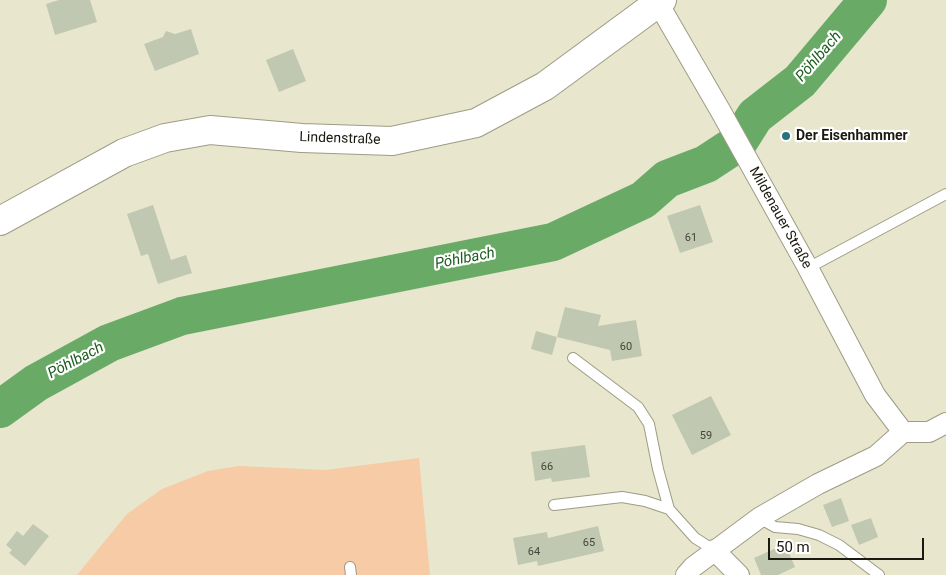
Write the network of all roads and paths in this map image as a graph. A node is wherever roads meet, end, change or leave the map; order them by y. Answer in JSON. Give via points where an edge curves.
{"nodes":[{"id":1,"x":660,"y":2,"type":"edge"},
{"id":2,"x":946,"y":194,"type":"edge"},
{"id":3,"x":0,"y":221,"type":"edge"},
{"id":4,"x":808,"y":268,"type":"junction"},
{"id":5,"x":573,"y":358,"type":"dead end"},
{"id":6,"x":946,"y":423,"type":"edge"},
{"id":7,"x":904,"y":432,"type":"junction"},
{"id":8,"x":554,"y":505,"type":"dead end"},
{"id":9,"x":669,"y":509,"type":"junction"},
{"id":10,"x":759,"y":518,"type":"junction"},
{"id":11,"x":714,"y":550,"type":"junction"},
{"id":12,"x":686,"y":575,"type":"edge"},
{"id":13,"x":739,"y":575,"type":"edge"},
{"id":14,"x":879,"y":575,"type":"edge"}],
"edges":[{"from":1,"to":3,"type":"main road","name":"Lindenstraße","via":[[545,86],[476,122],[392,141],[210,130],[166,138],[124,153]]},
{"from":1,"to":4,"type":"street","name":"Mildenauer Straße"},
{"from":2,"to":4,"type":"lane"},
{"from":4,"to":7,"type":"street","name":"Mildenauer Straße","via":[[875,395]]},
{"from":5,"to":9,"type":"lane","via":[[638,407],[649,424]]},
{"from":6,"to":7,"type":"street","via":[[929,432]]},
{"from":7,"to":10,"type":"street","via":[[876,456]]},
{"from":8,"to":9,"type":"lane","via":[[622,497]]},
{"from":9,"to":11,"type":"lane","via":[[695,538]]},
{"from":10,"to":11,"type":"street"},
{"from":10,"to":14,"type":"lane","via":[[775,527],[818,534],[839,545]]},
{"from":11,"to":12,"type":"street"},
{"from":11,"to":13,"type":"street"}]}
